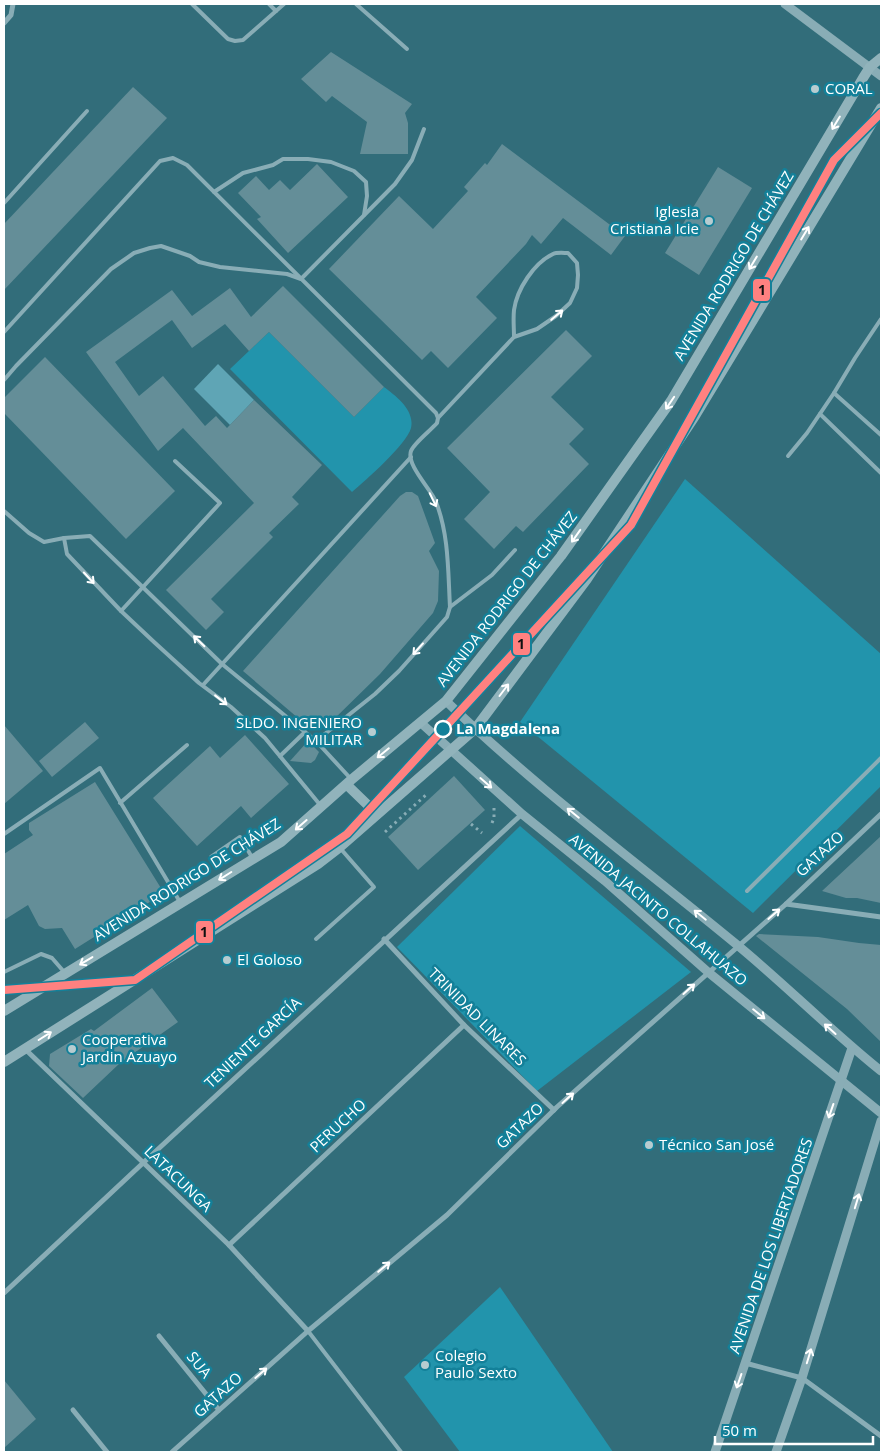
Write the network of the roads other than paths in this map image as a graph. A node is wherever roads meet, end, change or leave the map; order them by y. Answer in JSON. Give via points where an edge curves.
{"nodes":[{"id":1,"x":13,"y":4,"type":"edge"},
{"id":2,"x":192,"y":4,"type":"edge"},
{"id":3,"x":269,"y":4,"type":"edge"},
{"id":4,"x":284,"y":4,"type":"edge"},
{"id":5,"x":356,"y":4,"type":"edge"},
{"id":6,"x":785,"y":4,"type":"edge"},
{"id":7,"x":276,"y":11,"type":"junction"},
{"id":8,"x":4,"y":23,"type":"edge"},
{"id":9,"x":407,"y":49,"type":"dead end"},
{"id":10,"x":881,"y":58,"type":"edge"},
{"id":11,"x":870,"y":67,"type":"junction"},
{"id":12,"x":881,"y":76,"type":"edge"},
{"id":13,"x":881,"y":108,"type":"edge"},
{"id":14,"x":87,"y":111,"type":"dead end"},
{"id":15,"x":424,"y":129,"type":"dead end"},
{"id":16,"x":214,"y":192,"type":"junction"},
{"id":17,"x":4,"y":203,"type":"edge"},
{"id":18,"x":364,"y":215,"type":"junction"},
{"id":19,"x":301,"y":279,"type":"junction"},
{"id":20,"x":881,"y":319,"type":"edge"},
{"id":21,"x":4,"y":332,"type":"edge"},
{"id":22,"x":514,"y":337,"type":"junction"},
{"id":23,"x":4,"y":380,"type":"edge"},
{"id":24,"x":834,"y":393,"type":"junction"},
{"id":25,"x":820,"y":414,"type":"junction"},
{"id":26,"x":438,"y":418,"type":"junction"},
{"id":27,"x":881,"y":435,"type":"edge"},
{"id":28,"x":788,"y":456,"type":"dead end"},
{"id":29,"x":411,"y":457,"type":"junction"},
{"id":30,"x":175,"y":461,"type":"dead end"},
{"id":31,"x":881,"y":473,"type":"edge"},
{"id":32,"x":4,"y":511,"type":"edge"},
{"id":33,"x":64,"y":538,"type":"junction"},
{"id":34,"x":515,"y":550,"type":"dead end"},
{"id":35,"x":143,"y":588,"type":"junction"},
{"id":36,"x":450,"y":607,"type":"junction"},
{"id":37,"x":121,"y":612,"type":"junction"},
{"id":38,"x":222,"y":664,"type":"junction"},
{"id":39,"x":203,"y":685,"type":"junction"},
{"id":40,"x":446,"y":701,"type":"junction"},
{"id":41,"x":421,"y":723,"type":"junction"},
{"id":42,"x":475,"y":729,"type":"junction"},
{"id":43,"x":305,"y":732,"type":"junction"},
{"id":44,"x":316,"y":741,"type":"junction"},
{"id":45,"x":187,"y":745,"type":"dead end"},
{"id":46,"x":450,"y":750,"type":"junction"},
{"id":47,"x":280,"y":756,"type":"junction"},
{"id":48,"x":881,"y":758,"type":"edge"},
{"id":49,"x":349,"y":782,"type":"junction"},
{"id":50,"x":120,"y":803,"type":"junction"},
{"id":51,"x":322,"y":807,"type":"junction"},
{"id":52,"x":377,"y":814,"type":"junction"},
{"id":53,"x":522,"y":814,"type":"junction"},
{"id":54,"x":881,"y":814,"type":"edge"},
{"id":55,"x":4,"y":834,"type":"edge"},
{"id":56,"x":340,"y":848,"type":"junction"},
{"id":57,"x":211,"y":857,"type":"dead end"},
{"id":58,"x":253,"y":859,"type":"junction"},
{"id":59,"x":747,"y":891,"type":"dead end"},
{"id":60,"x":181,"y":903,"type":"junction"},
{"id":61,"x":786,"y":904,"type":"junction"},
{"id":62,"x":881,"y":917,"type":"edge"},
{"id":63,"x":316,"y":939,"type":"dead end"},
{"id":64,"x":384,"y":940,"type":"junction"},
{"id":65,"x":738,"y":946,"type":"junction"},
{"id":66,"x":4,"y":972,"type":"edge"},
{"id":67,"x":708,"y":972,"type":"junction"},
{"id":68,"x":66,"y":974,"type":"junction"},
{"id":69,"x":4,"y":1012,"type":"edge"},
{"id":70,"x":464,"y":1025,"type":"junction"},
{"id":71,"x":852,"y":1048,"type":"junction"},
{"id":72,"x":25,"y":1049,"type":"junction"},
{"id":73,"x":4,"y":1062,"type":"edge"},
{"id":74,"x":881,"y":1071,"type":"edge"},
{"id":75,"x":842,"y":1080,"type":"junction"},
{"id":76,"x":554,"y":1110,"type":"junction"},
{"id":77,"x":881,"y":1113,"type":"edge"},
{"id":78,"x":881,"y":1121,"type":"edge"},
{"id":79,"x":143,"y":1163,"type":"junction"},
{"id":80,"x":229,"y":1245,"type":"junction"},
{"id":81,"x":4,"y":1293,"type":"edge"},
{"id":82,"x":308,"y":1331,"type":"junction"},
{"id":83,"x":159,"y":1336,"type":"dead end"},
{"id":84,"x":745,"y":1363,"type":"junction"},
{"id":85,"x":802,"y":1378,"type":"junction"},
{"id":86,"x":73,"y":1410,"type":"dead end"},
{"id":87,"x":219,"y":1410,"type":"junction"},
{"id":88,"x":881,"y":1436,"type":"edge"},
{"id":89,"x":107,"y":1452,"type":"edge"},
{"id":90,"x":172,"y":1452,"type":"edge"},
{"id":91,"x":401,"y":1452,"type":"edge"},
{"id":92,"x":715,"y":1452,"type":"edge"},
{"id":93,"x":776,"y":1452,"type":"edge"}],
"edges":[{"from":1,"to":8,"type":"street","via":[[11,15]]},
{"from":2,"to":7,"type":"lane","via":[[228,39],[235,41],[243,40]]},
{"from":3,"to":7,"type":"lane"},
{"from":4,"to":7,"type":"lane"},
{"from":5,"to":9,"type":"lane"},
{"from":6,"to":11,"type":"street"},
{"from":10,"to":11,"type":"main road","name":"AVENIDA RODRIGO DE CHÁVEZ"},
{"from":11,"to":12,"type":"street"},
{"from":11,"to":40,"type":"main road","name":"AVENIDA RODRIGO DE CHÁVEZ","one_way":true,"via":[[671,401],[562,556]]},
{"from":42,"to":13,"type":"main road","one_way":true,"via":[[587,579],[695,416]]},
{"from":14,"to":17,"type":"lane"},
{"from":15,"to":18,"type":"lane","via":[[412,160],[395,184]]},
{"from":16,"to":18,"type":"lane","via":[[243,173],[283,159],[331,162],[354,171],[366,182]]},
{"from":16,"to":19,"type":"lane"},
{"from":16,"to":21,"type":"lane","via":[[187,165],[174,158],[160,161]]},
{"from":18,"to":19,"type":"lane"},
{"from":19,"to":23,"type":"lane","via":[[287,274],[206,264],[161,246],[134,253],[111,270]]},
{"from":19,"to":26,"type":"lane"},
{"from":20,"to":24,"type":"lane"},
{"from":22,"to":22,"type":"lane","one_way":true,"via":[[537,330],[570,303],[578,275],[577,263],[568,253],[554,254],[531,272],[514,309]]},
{"from":22,"to":26,"type":"lane"},
{"from":24,"to":25,"type":"lane"},
{"from":24,"to":27,"type":"lane"},
{"from":25,"to":28,"type":"lane"},
{"from":25,"to":31,"type":"lane"},
{"from":26,"to":29,"type":"lane","via":[[412,450]]},
{"from":29,"to":36,"type":"lane","one_way":true,"via":[[436,501],[446,543]]},
{"from":29,"to":38,"type":"lane"},
{"from":30,"to":35,"type":"lane","via":[[220,503]]},
{"from":32,"to":33,"type":"lane","via":[[44,542]]},
{"from":33,"to":35,"type":"lane","via":[[90,536]]},
{"from":33,"to":37,"type":"lane","one_way":true,"via":[[67,554]]},
{"from":34,"to":36,"type":"lane","via":[[492,575]]},
{"from":35,"to":37,"type":"lane"},
{"from":38,"to":35,"type":"lane","one_way":true},
{"from":36,"to":44,"type":"lane","one_way":true,"via":[[447,617],[399,671]]},
{"from":37,"to":39,"type":"lane"},
{"from":38,"to":39,"type":"lane"},
{"from":38,"to":43,"type":"lane"},
{"from":39,"to":47,"type":"lane","one_way":true,"via":[[265,738]]},
{"from":40,"to":41,"type":"main road","name":"AVENIDA RODRIGO DE CHÁVEZ"},
{"from":40,"to":42,"type":"street","name":"AVENIDA JACINTO COLLAHUAZO"},
{"from":41,"to":46,"type":"street","name":"AVENIDA JACINTO COLLAHUAZO"},
{"from":41,"to":49,"type":"main road","name":"AVENIDA RODRIGO DE CHÁVEZ","one_way":true},
{"from":42,"to":46,"type":"main road"},
{"from":65,"to":42,"type":"street","name":"AVENIDA JACINTO COLLAHUAZO","one_way":true,"via":[[548,793]]},
{"from":43,"to":44,"type":"lane"},
{"from":43,"to":47,"type":"lane"},
{"from":44,"to":49,"type":"lane"},
{"from":45,"to":50,"type":"lane"},
{"from":46,"to":52,"type":"main road"},
{"from":46,"to":53,"type":"street","name":"AVENIDA JACINTO COLLAHUAZO","one_way":true},
{"from":47,"to":51,"type":"lane"},
{"from":48,"to":59,"type":"lane"},
{"from":49,"to":51,"type":"main road","name":"AVENIDA RODRIGO DE CHÁVEZ"},
{"from":49,"to":52,"type":"main road"},
{"from":50,"to":55,"type":"lane","via":[[100,768]]},
{"from":50,"to":60,"type":"lane"},
{"from":51,"to":58,"type":"main road","name":"AVENIDA RODRIGO DE CHÁVEZ","one_way":true,"via":[[281,842]]},
{"from":52,"to":56,"type":"main road"},
{"from":53,"to":64,"type":"street","name":"TENIENTE GARCÍA"},
{"from":53,"to":67,"type":"street","name":"AVENIDA JACINTO COLLAHUAZO"},
{"from":54,"to":61,"type":"street","name":"GATAZO"},
{"from":56,"to":63,"type":"lane","via":[[374,887]]},
{"from":72,"to":56,"type":"main road","one_way":true},
{"from":57,"to":58,"type":"lane","via":[[240,837]]},
{"from":58,"to":60,"type":"main road","name":"AVENIDA RODRIGO DE CHÁVEZ","one_way":true},
{"from":60,"to":68,"type":"main road","name":"AVENIDA RODRIGO DE CHÁVEZ","one_way":true},
{"from":61,"to":62,"type":"street"},
{"from":65,"to":61,"type":"street","name":"GATAZO","one_way":true},
{"from":64,"to":70,"type":"street","name":"TRINIDAD LINARES"},
{"from":64,"to":79,"type":"street","name":"TENIENTE GARCÍA"},
{"from":65,"to":67,"type":"street","name":"GATAZO"},
{"from":71,"to":65,"type":"street","name":"AVENIDA JACINTO COLLAHUAZO","one_way":true},
{"from":66,"to":68,"type":"lane","via":[[41,954],[52,958]]},
{"from":67,"to":75,"type":"street","name":"AVENIDA JACINTO COLLAHUAZO","one_way":true},
{"from":76,"to":67,"type":"street","name":"GATAZO","one_way":true},
{"from":68,"to":69,"type":"main road","name":"AVENIDA RODRIGO DE CHÁVEZ"},
{"from":70,"to":76,"type":"street","name":"TRINIDAD LINARES"},
{"from":70,"to":80,"type":"street","name":"PERUCHO"},
{"from":71,"to":74,"type":"street","name":"AVENIDA JACINTO COLLAHUAZO"},
{"from":71,"to":75,"type":"street","name":"AVENIDA DE LOS LIBERTADORES"},
{"from":72,"to":73,"type":"main road"},
{"from":72,"to":79,"type":"street","name":"LATACUNGA"},
{"from":75,"to":77,"type":"street","name":"AVENIDA JACINTO COLLAHUAZO"},
{"from":75,"to":84,"type":"street","name":"AVENIDA DE LOS LIBERTADORES","one_way":true},
{"from":82,"to":76,"type":"street","name":"GATAZO","one_way":true,"via":[[447,1216]]},
{"from":85,"to":78,"type":"street","one_way":true},
{"from":79,"to":80,"type":"street","name":"LATACUNGA"},
{"from":79,"to":81,"type":"street","name":"TENIENTE GARCÍA"},
{"from":80,"to":82,"type":"street","name":"LATACUNGA"},
{"from":87,"to":82,"type":"street","name":"GATAZO","one_way":true},
{"from":82,"to":91,"type":"lane"},
{"from":83,"to":87,"type":"street","name":"SUA"},
{"from":84,"to":85,"type":"street"},
{"from":84,"to":92,"type":"street","name":"AVENIDA DE LOS LIBERTADORES","one_way":true},
{"from":85,"to":88,"type":"street"},
{"from":85,"to":93,"type":"street"},
{"from":86,"to":89,"type":"street"},
{"from":87,"to":90,"type":"street","name":"GATAZO"}]}
